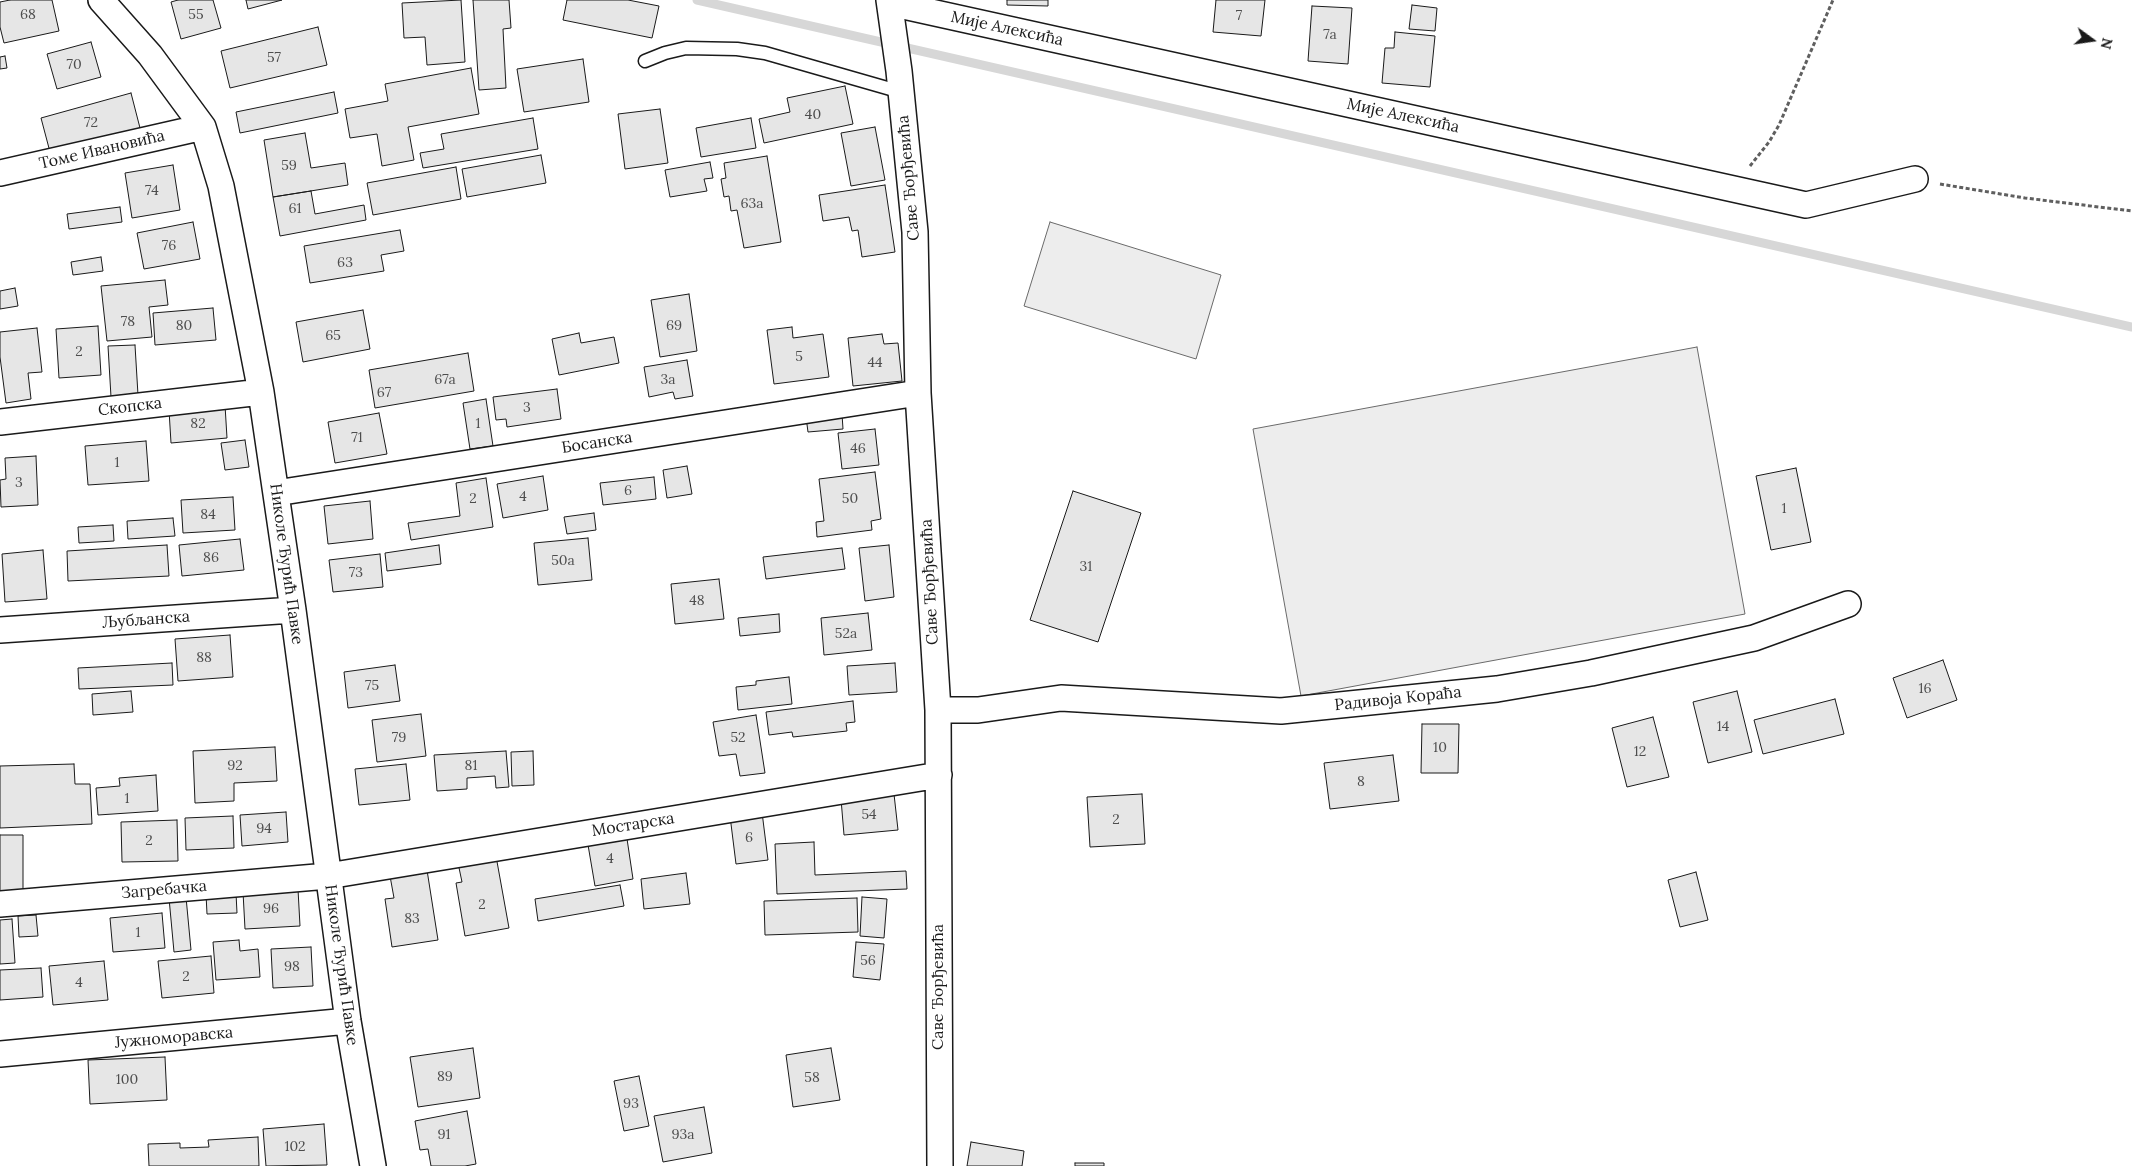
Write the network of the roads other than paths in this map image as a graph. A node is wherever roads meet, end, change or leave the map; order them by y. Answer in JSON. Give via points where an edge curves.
{"nodes":[{"id":1,"x":100,"y":0,"type":"edge"},
{"id":2,"x":889,"y":1,"type":"edge"},
{"id":3,"x":645,"y":61,"type":"dead end"},
{"id":4,"x":900,"y":82,"type":"junction"},
{"id":5,"x":204,"y":127,"type":"junction"},
{"id":6,"x":0,"y":173,"type":"edge"},
{"id":7,"x":1915,"y":179,"type":"road end"},
{"id":8,"x":260,"y":392,"type":"junction"},
{"id":9,"x":918,"y":393,"type":"junction"},
{"id":10,"x":0,"y":422,"type":"edge"},
{"id":11,"x":276,"y":493,"type":"junction"},
{"id":12,"x":1848,"y":604,"type":"dead end"},
{"id":13,"x":293,"y":610,"type":"junction"},
{"id":14,"x":0,"y":630,"type":"edge"},
{"id":15,"x":938,"y":710,"type":"junction"},
{"id":16,"x":939,"y":775,"type":"junction"},
{"id":17,"x":328,"y":876,"type":"junction"},
{"id":18,"x":0,"y":904,"type":"edge"},
{"id":19,"x":348,"y":1021,"type":"junction"},
{"id":20,"x":0,"y":1054,"type":"edge"},
{"id":21,"x":374,"y":1166,"type":"edge"},
{"id":22,"x":940,"y":1166,"type":"edge"}],
"edges":[{"from":1,"to":5,"type":"street","name":"Николе Ђурић Павке","via":[[150,55]]},
{"from":2,"to":4,"type":"street","name":"Саве Ђорђевића"},
{"from":2,"to":7,"type":"street","name":"Мије Алексића","via":[[1806,205]]},
{"from":3,"to":4,"type":"lane","via":[[686,48],[737,49]]},
{"from":4,"to":9,"type":"street","name":"Саве Ђорђевића","via":[[915,232]]},
{"from":5,"to":6,"type":"street","name":"Томе Ивановића"},
{"from":5,"to":8,"type":"street","name":"Николе Ђурић Павке","via":[[221,186]]},
{"from":8,"to":10,"type":"street","name":"Скопска"},
{"from":8,"to":11,"type":"street","name":"Николе Ђурић Павке"},
{"from":9,"to":11,"type":"street","name":"Босанска"},
{"from":9,"to":15,"type":"street","name":"Саве Ђорђевића"},
{"from":11,"to":13,"type":"street","name":"Николе Ђурић Павке"},
{"from":12,"to":15,"type":"street","name":"Радивоја Кораћа","via":[[1754,638],[1591,673],[1497,689],[1281,711],[1060,698],[978,710]]},
{"from":13,"to":14,"type":"street","name":"Љубљанска"},
{"from":13,"to":17,"type":"street","name":"Николе Ђурић Павке"},
{"from":15,"to":16,"type":"street","name":"Саве Ђорђевића"},
{"from":16,"to":17,"type":"street","name":"Мостарска"},
{"from":16,"to":22,"type":"street","name":"Саве Ђорђевића"},
{"from":17,"to":18,"type":"street","name":"Загребачка"},
{"from":17,"to":19,"type":"street","name":"Николе Ђурић Павке"},
{"from":19,"to":20,"type":"street","name":"Јужноморавска"},
{"from":19,"to":21,"type":"street","name":"Николе Ђурић Павке"}]}
